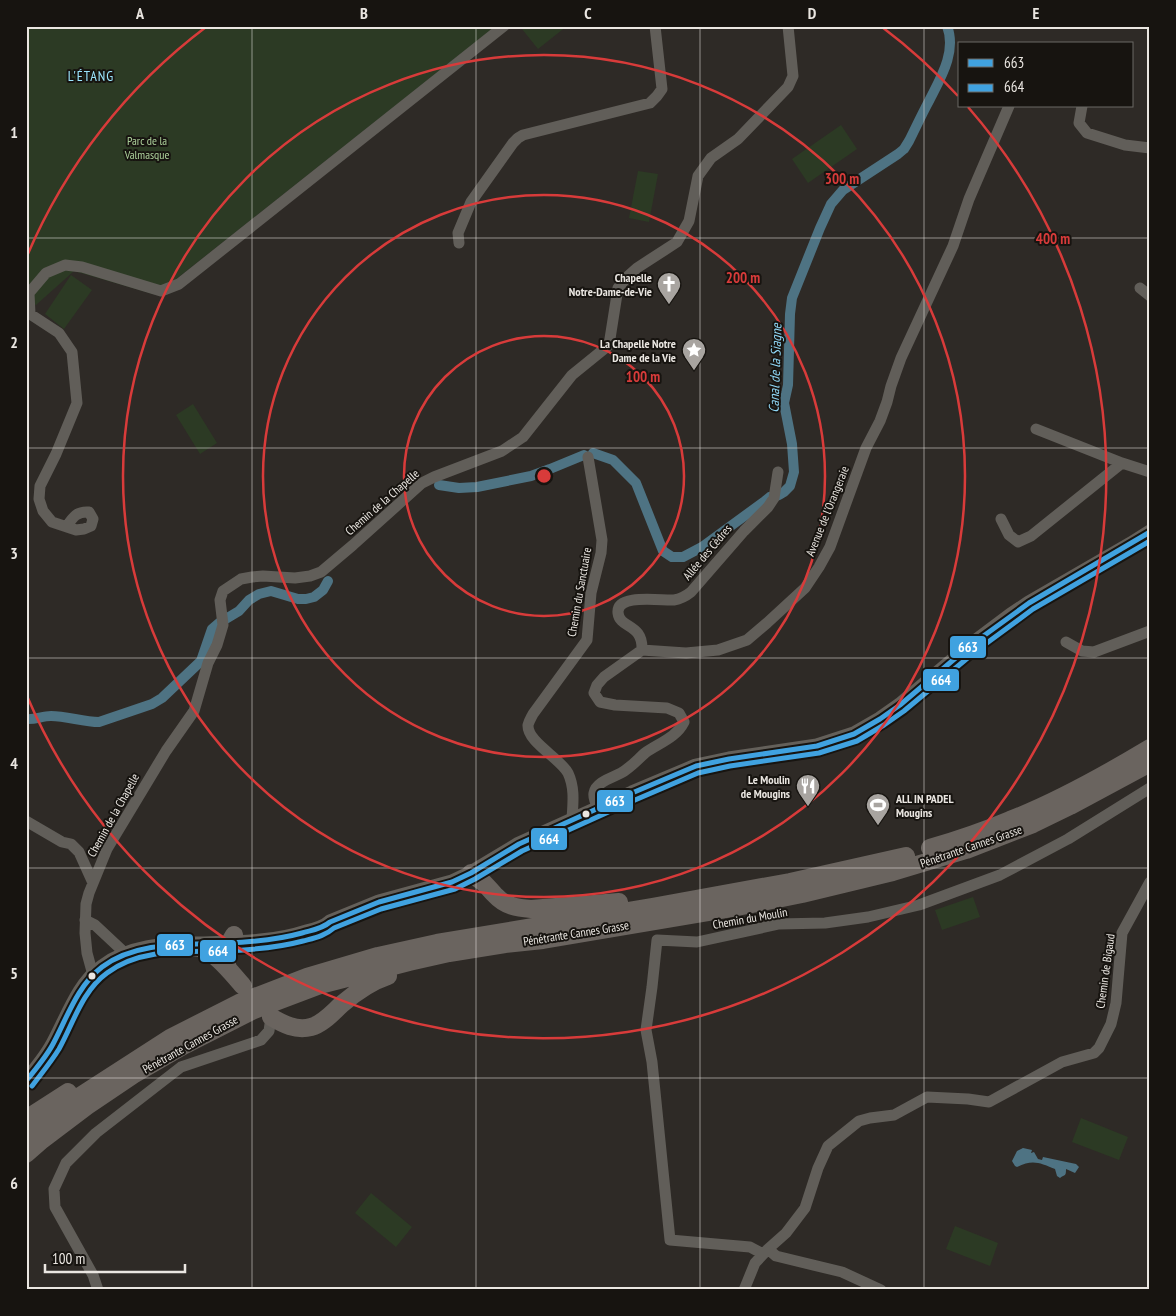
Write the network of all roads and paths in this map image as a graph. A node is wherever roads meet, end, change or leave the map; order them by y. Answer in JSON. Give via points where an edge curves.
{"nodes":[{"id":1,"x":504,"y":26,"type":"edge"},
{"id":2,"x":655,"y":26,"type":"edge"},
{"id":3,"x":788,"y":26,"type":"edge"},
{"id":4,"x":1008,"y":108,"type":"edge"},
{"id":5,"x":1082,"y":108,"type":"edge"},
{"id":6,"x":1150,"y":148,"type":"edge"},
{"id":7,"x":460,"y":243,"type":"dead end"},
{"id":8,"x":1140,"y":288,"type":"dead end"},
{"id":9,"x":1150,"y":296,"type":"edge"},
{"id":10,"x":1036,"y":429,"type":"dead end"},
{"id":11,"x":588,"y":456,"type":"dead end"},
{"id":12,"x":1122,"y":463,"type":"junction"},
{"id":13,"x":778,"y":472,"type":"dead end"},
{"id":14,"x":1150,"y":472,"type":"edge"},
{"id":15,"x":1001,"y":519,"type":"dead end"},
{"id":16,"x":67,"y":526,"type":"dead end"},
{"id":17,"x":1150,"y":532,"type":"edge"},
{"id":18,"x":1150,"y":631,"type":"edge"},
{"id":19,"x":1066,"y":642,"type":"dead end"},
{"id":20,"x":642,"y":650,"type":"junction"},
{"id":21,"x":1150,"y":748,"type":"edge"},
{"id":22,"x":1150,"y":763,"type":"edge"},
{"id":23,"x":1150,"y":788,"type":"edge"},
{"id":24,"x":598,"y":808,"type":"junction"},
{"id":25,"x":572,"y":819,"type":"junction"},
{"id":26,"x":26,"y":821,"type":"edge"},
{"id":27,"x":480,"y":874,"type":"junction"},
{"id":28,"x":94,"y":880,"type":"junction"},
{"id":29,"x":1150,"y":882,"type":"edge"},
{"id":30,"x":719,"y":895,"type":"junction"},
{"id":31,"x":85,"y":920,"type":"junction"},
{"id":32,"x":232,"y":939,"type":"junction"},
{"id":33,"x":543,"y":940,"type":"junction"},
{"id":34,"x":182,"y":945,"type":"junction"},
{"id":35,"x":123,"y":951,"type":"junction"},
{"id":36,"x":228,"y":968,"type":"junction"},
{"id":37,"x":91,"y":971,"type":"junction"},
{"id":38,"x":243,"y":986,"type":"dead end"},
{"id":39,"x":270,"y":1016,"type":"joint"},
{"id":40,"x":170,"y":1038,"type":"junction"},
{"id":41,"x":26,"y":1070,"type":"edge"},
{"id":42,"x":26,"y":1080,"type":"edge"},
{"id":43,"x":26,"y":1118,"type":"edge"},
{"id":44,"x":26,"y":1138,"type":"edge"},
{"id":45,"x":26,"y":1154,"type":"edge"},
{"id":46,"x":766,"y":1252,"type":"junction"},
{"id":47,"x":98,"y":1290,"type":"edge"},
{"id":48,"x":744,"y":1290,"type":"edge"},
{"id":49,"x":881,"y":1290,"type":"edge"}],
"edges":[{"from":1,"to":16,"type":"street","via":[[179,284],[161,290],[65,265],[46,274],[29,293],[30,314],[60,333],[72,352],[77,403],[40,486],[39,499],[52,522]]},
{"from":2,"to":7,"type":"street","via":[[662,89],[657,96],[650,103],[518,138],[471,202],[458,233]]},
{"from":3,"to":28,"type":"street","name":"Chemin de la Chapelle","via":[[793,76],[788,87],[738,139],[711,158],[698,176],[689,221],[677,242],[637,268],[618,288],[609,345],[572,375],[524,437],[502,451],[422,483],[321,572],[295,578],[263,576],[241,580],[223,591],[217,645],[208,663],[194,711],[107,849]]},
{"from":4,"to":20,"type":"street","name":"Avenue de l'Orangeraie","via":[[969,199],[953,246],[901,358],[880,421],[866,448],[830,546],[805,588],[747,640],[718,650],[686,653]]},
{"from":5,"to":6,"type":"street","via":[[1079,123],[1087,133],[1125,145]]},
{"from":8,"to":9,"type":"street"},
{"from":10,"to":12,"type":"street"},
{"from":11,"to":25,"type":"street","name":"Chemin du Sanctuaire","via":[[602,540],[591,593],[587,640],[533,714],[528,727],[533,738],[567,771],[574,789]]},
{"from":12,"to":14,"type":"street"},
{"from":12,"to":15,"type":"street","via":[[1031,536],[1018,542],[1009,535]]},
{"from":13,"to":20,"type":"street","name":"Allée des Cèdres","via":[[775,494],[768,507],[691,592],[674,600],[635,600],[623,603],[619,608],[620,619],[637,631]]},
{"from":17,"to":24,"type":"main road","via":[[1028,603],[965,650],[900,705],[854,734],[817,746],[696,766]]},
{"from":18,"to":19,"type":"street","via":[[1094,652],[1082,651]]},
{"from":20,"to":24,"type":"street","via":[[604,677],[594,694],[600,702],[614,705],[668,708],[679,714],[684,722],[671,738],[597,788],[594,798]]},
{"from":21,"to":30,"type":"highway","name":"Pénétrante Cannes Grasse","via":[[1044,806],[962,838],[891,860]]},
{"from":22,"to":33,"type":"highway","name":"Pénétrante Cannes Grasse","via":[[1033,824],[966,850],[893,872],[727,909]]},
{"from":23,"to":46,"type":"street","name":"Chemin du Moulin","via":[[1068,839],[1000,875],[918,905],[825,923],[779,924],[697,942],[657,940],[646,1030],[670,1240],[750,1247]]},
{"from":24,"to":25,"type":"main road"},
{"from":25,"to":27,"type":"main road","via":[[519,844]]},
{"from":26,"to":28,"type":"street","via":[[71,844]]},
{"from":27,"to":30,"type":"highway","via":[[496,897],[520,908]]},
{"from":27,"to":32,"type":"main road","via":[[379,902],[295,932]]},
{"from":28,"to":31,"type":"street","name":"Chemin de la Chapelle","via":[[86,904]]},
{"from":29,"to":46,"type":"street","name":"Chemin de Bigaud","via":[[1122,933],[1116,1003],[1111,1024],[1094,1053],[1062,1062],[989,1102],[927,1097],[894,1115],[859,1120],[828,1146],[805,1208]]},
{"from":30,"to":40,"type":"highway","name":"Pénétrante Cannes Grasse","via":[[447,941],[370,958],[274,989]]},
{"from":31,"to":35,"type":"street"},
{"from":31,"to":37,"type":"street","name":"Chemin de la Chapelle"},
{"from":32,"to":34,"type":"main road"},
{"from":32,"to":35,"type":"main road","via":[[145,941]]},
{"from":32,"to":36,"type":"highway","via":[[225,950]]},
{"from":33,"to":39,"type":"highway","via":[[376,980],[313,1027],[294,1028]]},
{"from":33,"to":45,"type":"highway","name":"Pénétrante Cannes Grasse","via":[[409,962],[320,985],[254,1010],[133,1075]]},
{"from":34,"to":35,"type":"main road"},
{"from":34,"to":36,"type":"highway","via":[[211,953]]},
{"from":35,"to":37,"type":"main road","via":[[101,968]]},
{"from":36,"to":38,"type":"highway"},
{"from":37,"to":41,"type":"main road","via":[[73,989],[38,1056]]},
{"from":37,"to":42,"type":"main road","via":[[52,1046]]},
{"from":39,"to":47,"type":"street","via":[[269,1031],[261,1040],[181,1067],[96,1133],[66,1164],[54,1189],[55,1207]]},
{"from":40,"to":43,"type":"highway","via":[[108,1068]]},
{"from":40,"to":44,"type":"highway","name":"Pénétrante Cannes Grasse","via":[[77,1098]]},
{"from":46,"to":48,"type":"street","name":"Chemin de Bigaud","via":[[755,1263]]},
{"from":46,"to":49,"type":"street","via":[[842,1272]]}]}
